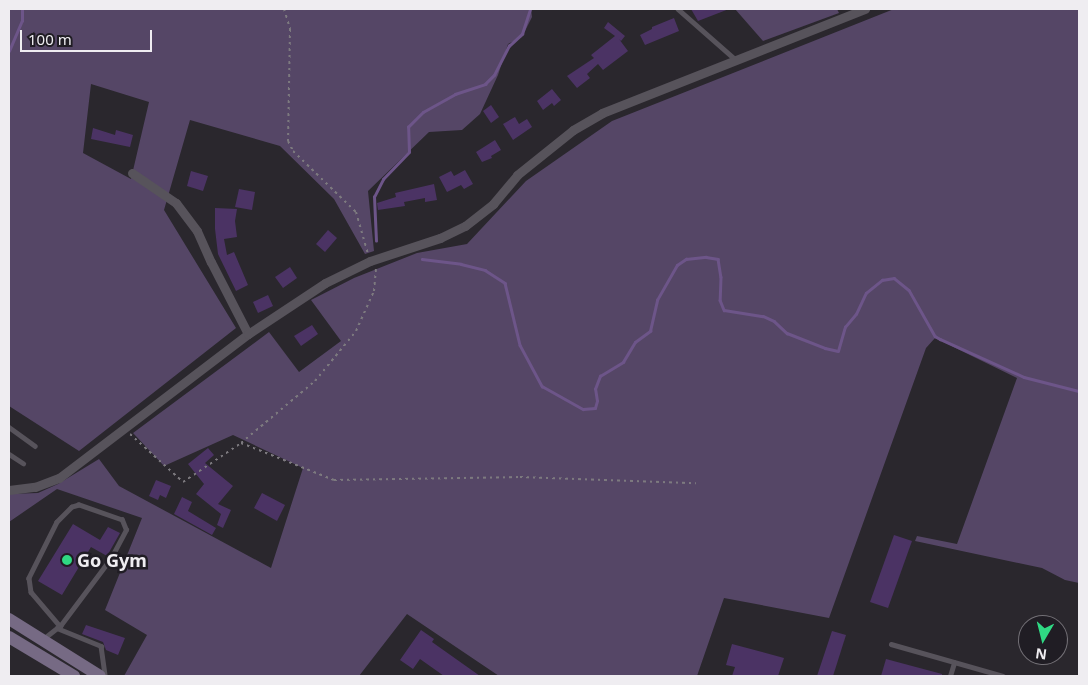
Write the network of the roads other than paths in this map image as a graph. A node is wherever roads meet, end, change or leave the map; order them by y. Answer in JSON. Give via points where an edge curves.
{"nodes":[{"id":1,"x":678,"y":9,"type":"edge"},
{"id":2,"x":865,"y":9,"type":"edge"},
{"id":3,"x":735,"y":59,"type":"junction"},
{"id":4,"x":132,"y":173,"type":"dead end"},
{"id":5,"x":248,"y":334,"type":"junction"},
{"id":6,"x":9,"y":427,"type":"edge"},
{"id":7,"x":36,"y":446,"type":"dead end"},
{"id":8,"x":9,"y":454,"type":"edge"},
{"id":9,"x":23,"y":463,"type":"dead end"},
{"id":10,"x":9,"y":490,"type":"edge"},
{"id":11,"x":9,"y":620,"type":"edge"},
{"id":12,"x":58,"y":627,"type":"junction"},
{"id":13,"x":9,"y":637,"type":"edge"},
{"id":14,"x":42,"y":640,"type":"junction"},
{"id":15,"x":891,"y":644,"type":"dead end"},
{"id":16,"x":954,"y":663,"type":"junction"},
{"id":17,"x":74,"y":676,"type":"edge"},
{"id":18,"x":100,"y":676,"type":"edge"},
{"id":19,"x":105,"y":676,"type":"edge"},
{"id":20,"x":950,"y":676,"type":"edge"},
{"id":21,"x":1003,"y":676,"type":"edge"}],
"edges":[{"from":1,"to":3,"type":"lane"},
{"from":2,"to":3,"type":"street"},
{"from":3,"to":5,"type":"street","via":[[602,113],[573,130],[517,175],[493,204],[465,226],[440,238],[370,261],[325,283]]},
{"from":4,"to":5,"type":"street","via":[[176,203],[197,231]]},
{"from":5,"to":10,"type":"street","via":[[59,478],[35,487]]},
{"from":6,"to":7,"type":"lane"},
{"from":8,"to":9,"type":"lane"},
{"from":11,"to":14,"type":"main road"},
{"from":12,"to":12,"type":"lane","via":[[31,592],[28,578],[57,522],[72,507],[79,505],[122,520],[126,530],[111,558]]},
{"from":12,"to":14,"type":"lane"},
{"from":12,"to":19,"type":"lane","via":[[101,646]]},
{"from":13,"to":17,"type":"main road"},
{"from":14,"to":18,"type":"main road"},
{"from":15,"to":16,"type":"lane"},
{"from":16,"to":20,"type":"lane"},
{"from":16,"to":21,"type":"lane"}]}
